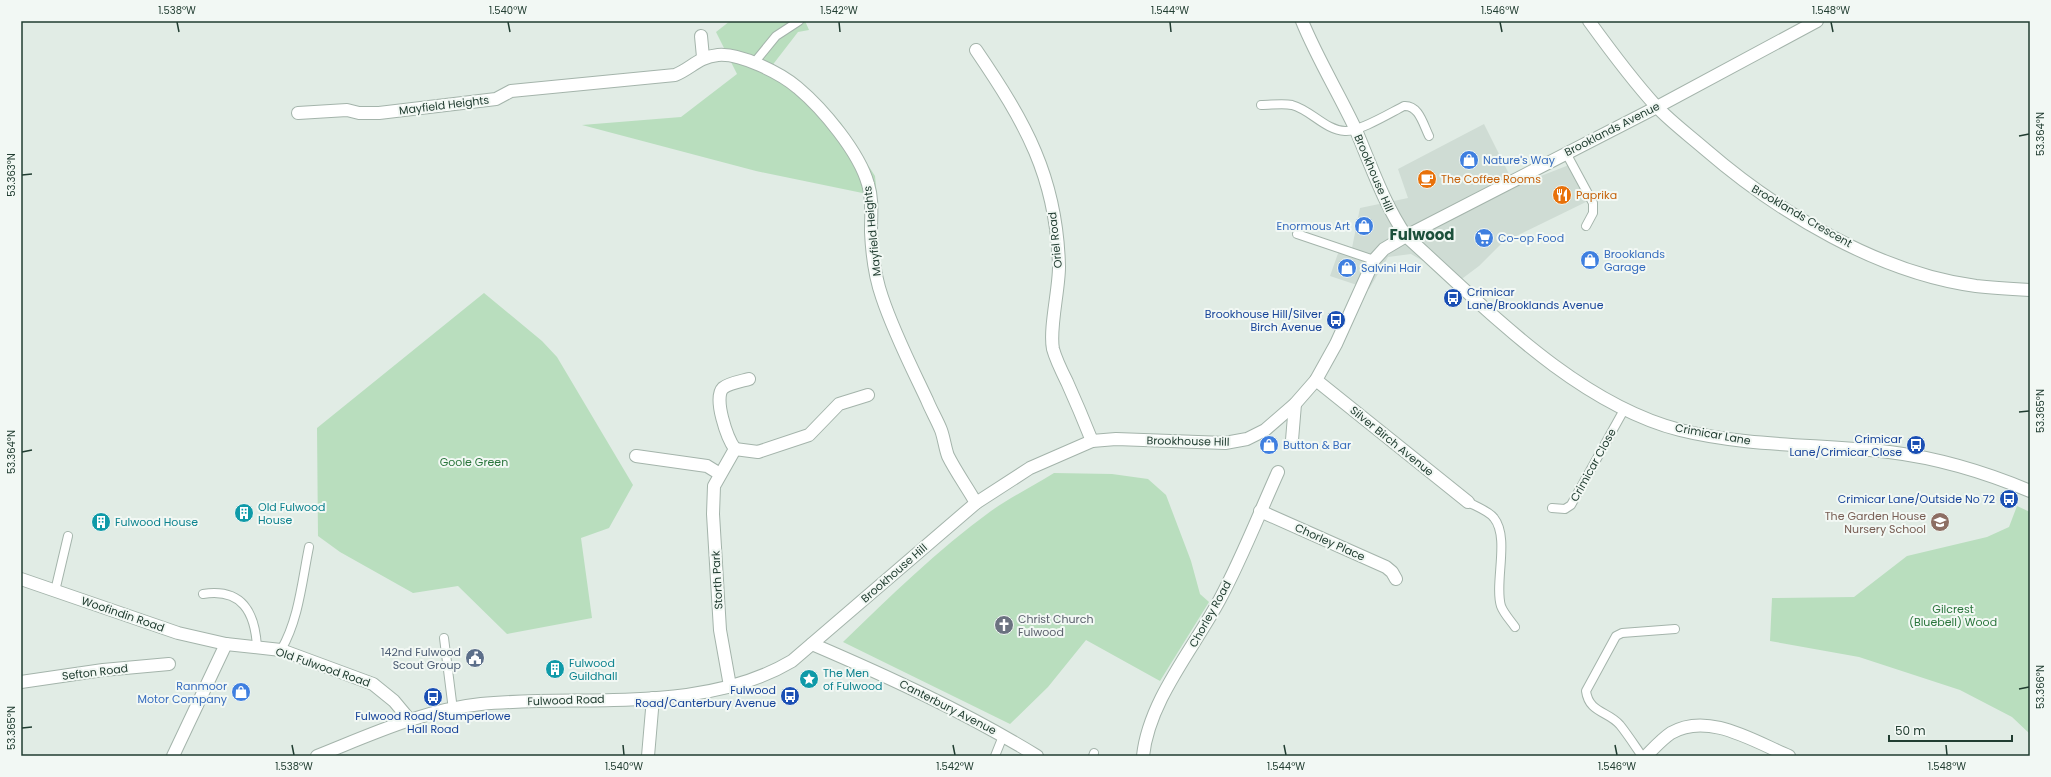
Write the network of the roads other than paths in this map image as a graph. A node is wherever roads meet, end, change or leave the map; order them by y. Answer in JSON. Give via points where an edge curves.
{"nodes":[{"id":1,"x":800,"y":21,"type":"edge"},
{"id":2,"x":1302,"y":21,"type":"edge"},
{"id":3,"x":1589,"y":21,"type":"edge"},
{"id":4,"x":1817,"y":21,"type":"edge"},
{"id":5,"x":701,"y":36,"type":"dead end"},
{"id":6,"x":976,"y":50,"type":"dead end"},
{"id":7,"x":703,"y":57,"type":"junction"},
{"id":8,"x":754,"y":62,"type":"junction"},
{"id":9,"x":1261,"y":105,"type":"dead end"},
{"id":10,"x":1657,"y":107,"type":"junction"},
{"id":11,"x":298,"y":113,"type":"dead end"},
{"id":12,"x":1355,"y":130,"type":"junction"},
{"id":13,"x":1429,"y":136,"type":"dead end"},
{"id":14,"x":1566,"y":153,"type":"junction"},
{"id":15,"x":1586,"y":226,"type":"dead end"},
{"id":16,"x":1297,"y":234,"type":"dead end"},
{"id":17,"x":1406,"y":236,"type":"junction"},
{"id":18,"x":1374,"y":260,"type":"junction"},
{"id":19,"x":2030,"y":290,"type":"edge"},
{"id":20,"x":750,"y":379,"type":"dead end"},
{"id":21,"x":1316,"y":380,"type":"junction"},
{"id":22,"x":868,"y":395,"type":"dead end"},
{"id":23,"x":1295,"y":404,"type":"junction"},
{"id":24,"x":1625,"y":408,"type":"junction"},
{"id":25,"x":1292,"y":440,"type":"dead end"},
{"id":26,"x":1092,"y":441,"type":"junction"},
{"id":27,"x":734,"y":449,"type":"junction"},
{"id":28,"x":636,"y":456,"type":"dead end"},
{"id":29,"x":1278,"y":472,"type":"dead end"},
{"id":30,"x":720,"y":474,"type":"junction"},
{"id":31,"x":2030,"y":492,"type":"edge"},
{"id":32,"x":1468,"y":502,"type":"joint"},
{"id":33,"x":976,"y":503,"type":"junction"},
{"id":34,"x":1552,"y":508,"type":"dead end"},
{"id":35,"x":1260,"y":511,"type":"junction"},
{"id":36,"x":68,"y":536,"type":"dead end"},
{"id":37,"x":309,"y":547,"type":"dead end"},
{"id":38,"x":21,"y":579,"type":"edge"},
{"id":39,"x":1396,"y":579,"type":"dead end"},
{"id":40,"x":55,"y":591,"type":"junction"},
{"id":41,"x":203,"y":594,"type":"dead end"},
{"id":42,"x":1515,"y":627,"type":"dead end"},
{"id":43,"x":1675,"y":629,"type":"dead end"},
{"id":44,"x":444,"y":638,"type":"dead end"},
{"id":45,"x":226,"y":644,"type":"junction"},
{"id":46,"x":812,"y":644,"type":"junction"},
{"id":47,"x":257,"y":647,"type":"junction"},
{"id":48,"x":281,"y":650,"type":"junction"},
{"id":49,"x":169,"y":664,"type":"dead end"},
{"id":50,"x":21,"y":682,"type":"edge"},
{"id":51,"x":730,"y":686,"type":"junction"},
{"id":52,"x":653,"y":698,"type":"junction"},
{"id":53,"x":453,"y":710,"type":"junction"},
{"id":54,"x":409,"y":719,"type":"junction"},
{"id":55,"x":1003,"y":736,"type":"junction"},
{"id":56,"x":173,"y":756,"type":"edge"},
{"id":57,"x":317,"y":756,"type":"edge"},
{"id":58,"x":648,"y":756,"type":"edge"},
{"id":59,"x":995,"y":756,"type":"edge"},
{"id":60,"x":1037,"y":756,"type":"edge"},
{"id":61,"x":1143,"y":756,"type":"edge"},
{"id":62,"x":1642,"y":756,"type":"edge"},
{"id":63,"x":1646,"y":756,"type":"edge"},
{"id":64,"x":1789,"y":756,"type":"edge"}],
"edges":[{"from":1,"to":8,"type":"lane","via":[[776,36]]},
{"from":2,"to":12,"type":"street","name":"Brookhouse Hill"},
{"from":3,"to":10,"type":"street","name":"Brooklands Crescent"},
{"from":4,"to":10,"type":"street","name":"Brooklands Avenue"},
{"from":5,"to":7,"type":"street"},
{"from":6,"to":26,"type":"street","name":"Oriel Road","via":[[1007,95],[1028,132],[1041,164],[1057,234],[1059,268],[1053,348]]},
{"from":7,"to":8,"type":"street","name":"Mayfield Heights","via":[[736,56]]},
{"from":7,"to":11,"type":"street","name":"Mayfield Heights","via":[[675,75],[511,91],[496,99],[379,113],[347,110]]},
{"from":8,"to":33,"type":"street","name":"Mayfield Heights","via":[[797,87],[838,129],[858,162],[868,184],[877,283],[888,314],[941,431],[948,455]]},
{"from":9,"to":12,"type":"lane","via":[[1292,105],[1337,129],[1345,132]]},
{"from":10,"to":14,"type":"street","name":"Brooklands Avenue"},
{"from":10,"to":19,"type":"street","name":"Brooklands Crescent","via":[[1740,180],[1787,210],[1874,257],[1975,286]]},
{"from":12,"to":13,"type":"lane","via":[[1404,106],[1411,106],[1416,109]]},
{"from":12,"to":17,"type":"street","name":"Brookhouse Hill","via":[[1384,198]]},
{"from":14,"to":15,"type":"lane","via":[[1593,203],[1593,213]]},
{"from":14,"to":17,"type":"street","name":"Brooklands Avenue"},
{"from":16,"to":18,"type":"lane"},
{"from":17,"to":18,"type":"street","name":"Brookhouse Hill"},
{"from":17,"to":24,"type":"street","name":"Crimicar Lane","via":[[1526,343],[1573,379]]},
{"from":18,"to":21,"type":"street","name":"Brookhouse Hill","via":[[1336,344]]},
{"from":20,"to":27,"type":"street","via":[[725,386],[719,393],[720,408]]},
{"from":21,"to":23,"type":"street","name":"Brookhouse Hill"},
{"from":21,"to":32,"type":"street","name":"Silver Birch Avenue"},
{"from":22,"to":27,"type":"street","via":[[839,404],[809,435],[758,452]]},
{"from":23,"to":25,"type":"street"},
{"from":23,"to":26,"type":"street","name":"Brookhouse Hill","via":[[1265,430],[1247,439],[1225,443],[1116,439]]},
{"from":24,"to":31,"type":"street","name":"Crimicar Lane","via":[[1652,420],[1706,435],[1889,452],[1923,458],[1973,470]]},
{"from":24,"to":34,"type":"lane","name":"Crimicar Close","via":[[1571,505],[1565,509]]},
{"from":26,"to":33,"type":"street","name":"Brookhouse Hill","via":[[1030,468]]},
{"from":27,"to":30,"type":"street","name":"Storth Park"},
{"from":28,"to":30,"type":"street","via":[[707,466]]},
{"from":29,"to":35,"type":"street","name":"Chorley Road"},
{"from":30,"to":51,"type":"street","name":"Storth Park","via":[[714,486],[716,578],[720,630]]},
{"from":32,"to":42,"type":"lane","via":[[1494,518],[1501,545],[1499,592],[1502,607]]},
{"from":33,"to":46,"type":"street","name":"Brookhouse Hill"},
{"from":35,"to":39,"type":"street","name":"Chorley Place","via":[[1386,567]]},
{"from":35,"to":61,"type":"street","name":"Chorley Road","via":[[1220,599],[1167,688],[1152,721],[1144,744]]},
{"from":36,"to":40,"type":"lane"},
{"from":37,"to":48,"type":"lane","via":[[296,614]]},
{"from":38,"to":40,"type":"street","name":"Woofindin Road"},
{"from":40,"to":45,"type":"street","name":"Woofindin Road","via":[[178,633]]},
{"from":41,"to":47,"type":"lane","via":[[217,592],[237,598],[251,616],[256,629]]},
{"from":43,"to":62,"type":"lane","via":[[1622,633],[1616,636],[1586,691],[1587,700],[1592,707],[1619,724]]},
{"from":44,"to":53,"type":"lane"},
{"from":45,"to":47,"type":"street","name":"Old Fulwood Road"},
{"from":45,"to":56,"type":"street"},
{"from":46,"to":51,"type":"street","name":"Fulwood Road","via":[[792,661],[774,671]]},
{"from":46,"to":55,"type":"street","name":"Canterbury Avenue","via":[[888,676]]},
{"from":47,"to":48,"type":"street","name":"Old Fulwood Road"},
{"from":48,"to":54,"type":"street","name":"Old Fulwood Road","via":[[373,684],[394,701]]},
{"from":49,"to":50,"type":"street","name":"Sefton Road"},
{"from":51,"to":52,"type":"street","name":"Fulwood Road","via":[[699,693]]},
{"from":52,"to":53,"type":"street","name":"Fulwood Road","via":[[540,700],[479,704]]},
{"from":52,"to":58,"type":"street"},
{"from":53,"to":54,"type":"street","name":"Fulwood Road"},
{"from":54,"to":57,"type":"street","name":"Fulwood Road"},
{"from":55,"to":59,"type":"lane"},
{"from":55,"to":60,"type":"street","name":"Canterbury Avenue"},
{"from":63,"to":64,"type":"street","via":[[1672,732],[1687,727],[1705,726],[1723,728]]}]}
